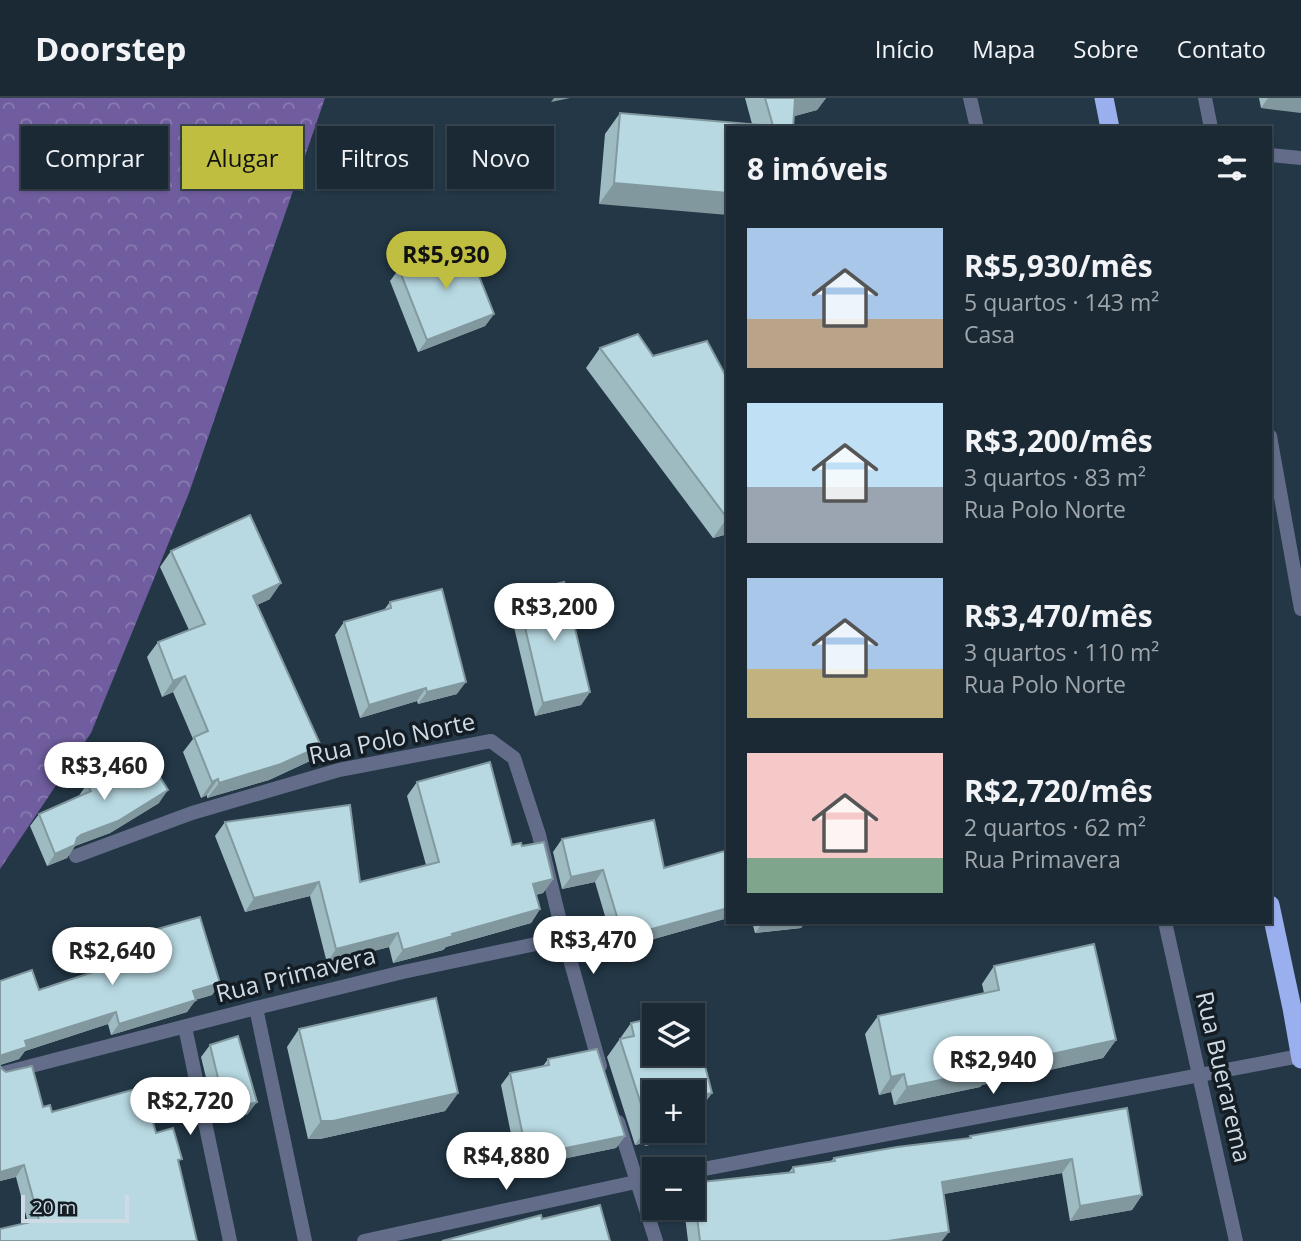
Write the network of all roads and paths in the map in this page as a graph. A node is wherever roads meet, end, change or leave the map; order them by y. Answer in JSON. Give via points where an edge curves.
{"nodes":[{"id":1,"x":970,"y":98,"type":"edge"},
{"id":2,"x":1104,"y":98,"type":"edge"},
{"id":3,"x":1205,"y":98,"type":"edge"},
{"id":4,"x":977,"y":126,"type":"edge"},
{"id":5,"x":1110,"y":126,"type":"edge"},
{"id":6,"x":1211,"y":126,"type":"edge"},
{"id":7,"x":1272,"y":155,"type":"edge"},
{"id":8,"x":1301,"y":158,"type":"edge"},
{"id":9,"x":1272,"y":447,"type":"edge"},
{"id":10,"x":1301,"y":609,"type":"edge"},
{"id":11,"x":76,"y":856,"type":"edge"},
{"id":12,"x":1272,"y":914,"type":"edge"},
{"id":13,"x":1165,"y":924,"type":"edge"},
{"id":14,"x":564,"y":938,"type":"junction"},
{"id":15,"x":256,"y":1008,"type":"junction"},
{"id":16,"x":185,"y":1027,"type":"junction"},
{"id":17,"x":1301,"y":1057,"type":"edge"},
{"id":18,"x":0,"y":1074,"type":"edge"},
{"id":19,"x":1199,"y":1074,"type":"junction"},
{"id":20,"x":603,"y":1077,"type":"edge"},
{"id":21,"x":612,"y":1103,"type":"edge"},
{"id":22,"x":705,"y":1169,"type":"edge"},
{"id":23,"x":642,"y":1181,"type":"edge"},
{"id":24,"x":638,"y":1182,"type":"junction"},
{"id":25,"x":230,"y":1241,"type":"edge"},
{"id":26,"x":305,"y":1241,"type":"edge"},
{"id":27,"x":364,"y":1241,"type":"edge"},
{"id":28,"x":656,"y":1241,"type":"edge"},
{"id":29,"x":1236,"y":1241,"type":"edge"}],
"edges":[{"from":1,"to":4,"type":"street"},
{"from":2,"to":5,"type":"highway"},
{"from":3,"to":6,"type":"street"},
{"from":7,"to":8,"type":"street"},
{"from":9,"to":10,"type":"street"},
{"from":11,"to":14,"type":"street","name":"Rua Polo Norte","via":[[192,813],[339,770],[491,741],[514,758]]},
{"from":12,"to":17,"type":"highway"},
{"from":13,"to":19,"type":"street","name":"Rua Buerarema"},
{"from":14,"to":15,"type":"street","name":"Rua Primavera"},
{"from":14,"to":20,"type":"street","name":"Rua Polo Norte"},
{"from":15,"to":16,"type":"street","name":"Rua Primavera"},
{"from":15,"to":26,"type":"street"},
{"from":16,"to":18,"type":"street","name":"Rua Primavera"},
{"from":16,"to":25,"type":"street"},
{"from":17,"to":19,"type":"street"},
{"from":19,"to":22,"type":"street"},
{"from":19,"to":29,"type":"street","name":"Rua Buerarema"},
{"from":21,"to":24,"type":"street"},
{"from":23,"to":24,"type":"street"},
{"from":24,"to":27,"type":"street"},
{"from":24,"to":28,"type":"street"}]}
